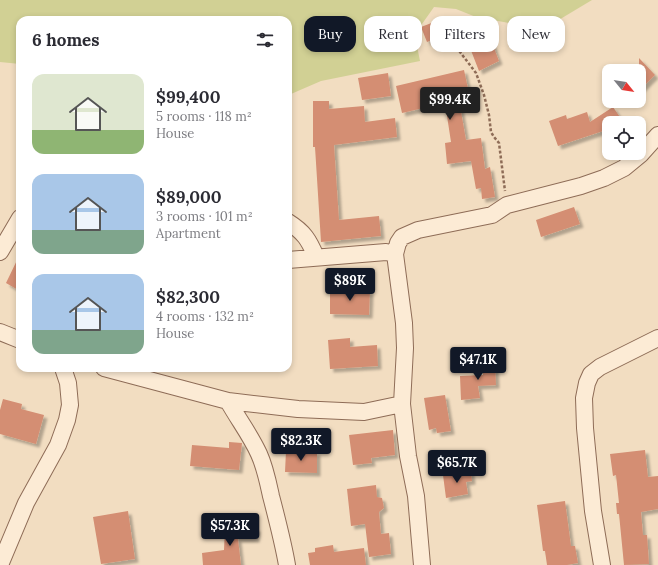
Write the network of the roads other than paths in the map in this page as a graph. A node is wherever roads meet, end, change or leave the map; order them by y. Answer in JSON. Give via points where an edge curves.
{"nodes":[{"id":1,"x":658,"y":135,"type":"edge"},
{"id":2,"x":646,"y":148,"type":"edge"},
{"id":3,"x":658,"y":150,"type":"edge"},
{"id":4,"x":646,"y":153,"type":"edge"},
{"id":5,"x":634,"y":160,"type":"edge"},
{"id":6,"x":16,"y":225,"type":"edge"},
{"id":7,"x":292,"y":225,"type":"edge"},
{"id":8,"x":0,"y":252,"type":"edge"},
{"id":9,"x":395,"y":254,"type":"junction"},
{"id":10,"x":316,"y":257,"type":"junction"},
{"id":11,"x":292,"y":260,"type":"edge"},
{"id":12,"x":0,"y":332,"type":"edge"},
{"id":13,"x":16,"y":338,"type":"edge"},
{"id":14,"x":658,"y":338,"type":"edge"},
{"id":15,"x":64,"y":372,"type":"edge"},
{"id":16,"x":119,"y":372,"type":"edge"},
{"id":17,"x":228,"y":402,"type":"junction"},
{"id":18,"x":402,"y":404,"type":"junction"},
{"id":19,"x":0,"y":565,"type":"edge"},
{"id":20,"x":287,"y":565,"type":"edge"},
{"id":21,"x":422,"y":565,"type":"edge"},
{"id":22,"x":602,"y":565,"type":"edge"}],
"edges":[{"from":1,"to":2,"type":"street"},
{"from":3,"to":4,"type":"street"},
{"from":5,"to":9,"type":"street","via":[[604,178],[507,205],[492,215],[418,230],[402,237]]},
{"from":6,"to":8,"type":"street"},
{"from":7,"to":10,"type":"street","via":[[308,239]]},
{"from":9,"to":10,"type":"street","via":[[386,252]]},
{"from":9,"to":18,"type":"street","via":[[404,324]]},
{"from":10,"to":11,"type":"street"},
{"from":12,"to":13,"type":"street"},
{"from":14,"to":22,"type":"street","via":[[600,367],[591,374],[586,383],[585,428],[592,511]]},
{"from":15,"to":19,"type":"street","via":[[70,405],[67,420],[58,445],[26,503]]},
{"from":16,"to":17,"type":"street"},
{"from":17,"to":18,"type":"street","via":[[364,412]]},
{"from":17,"to":20,"type":"street","via":[[260,456]]},
{"from":18,"to":21,"type":"street","via":[[416,496]]}]}
